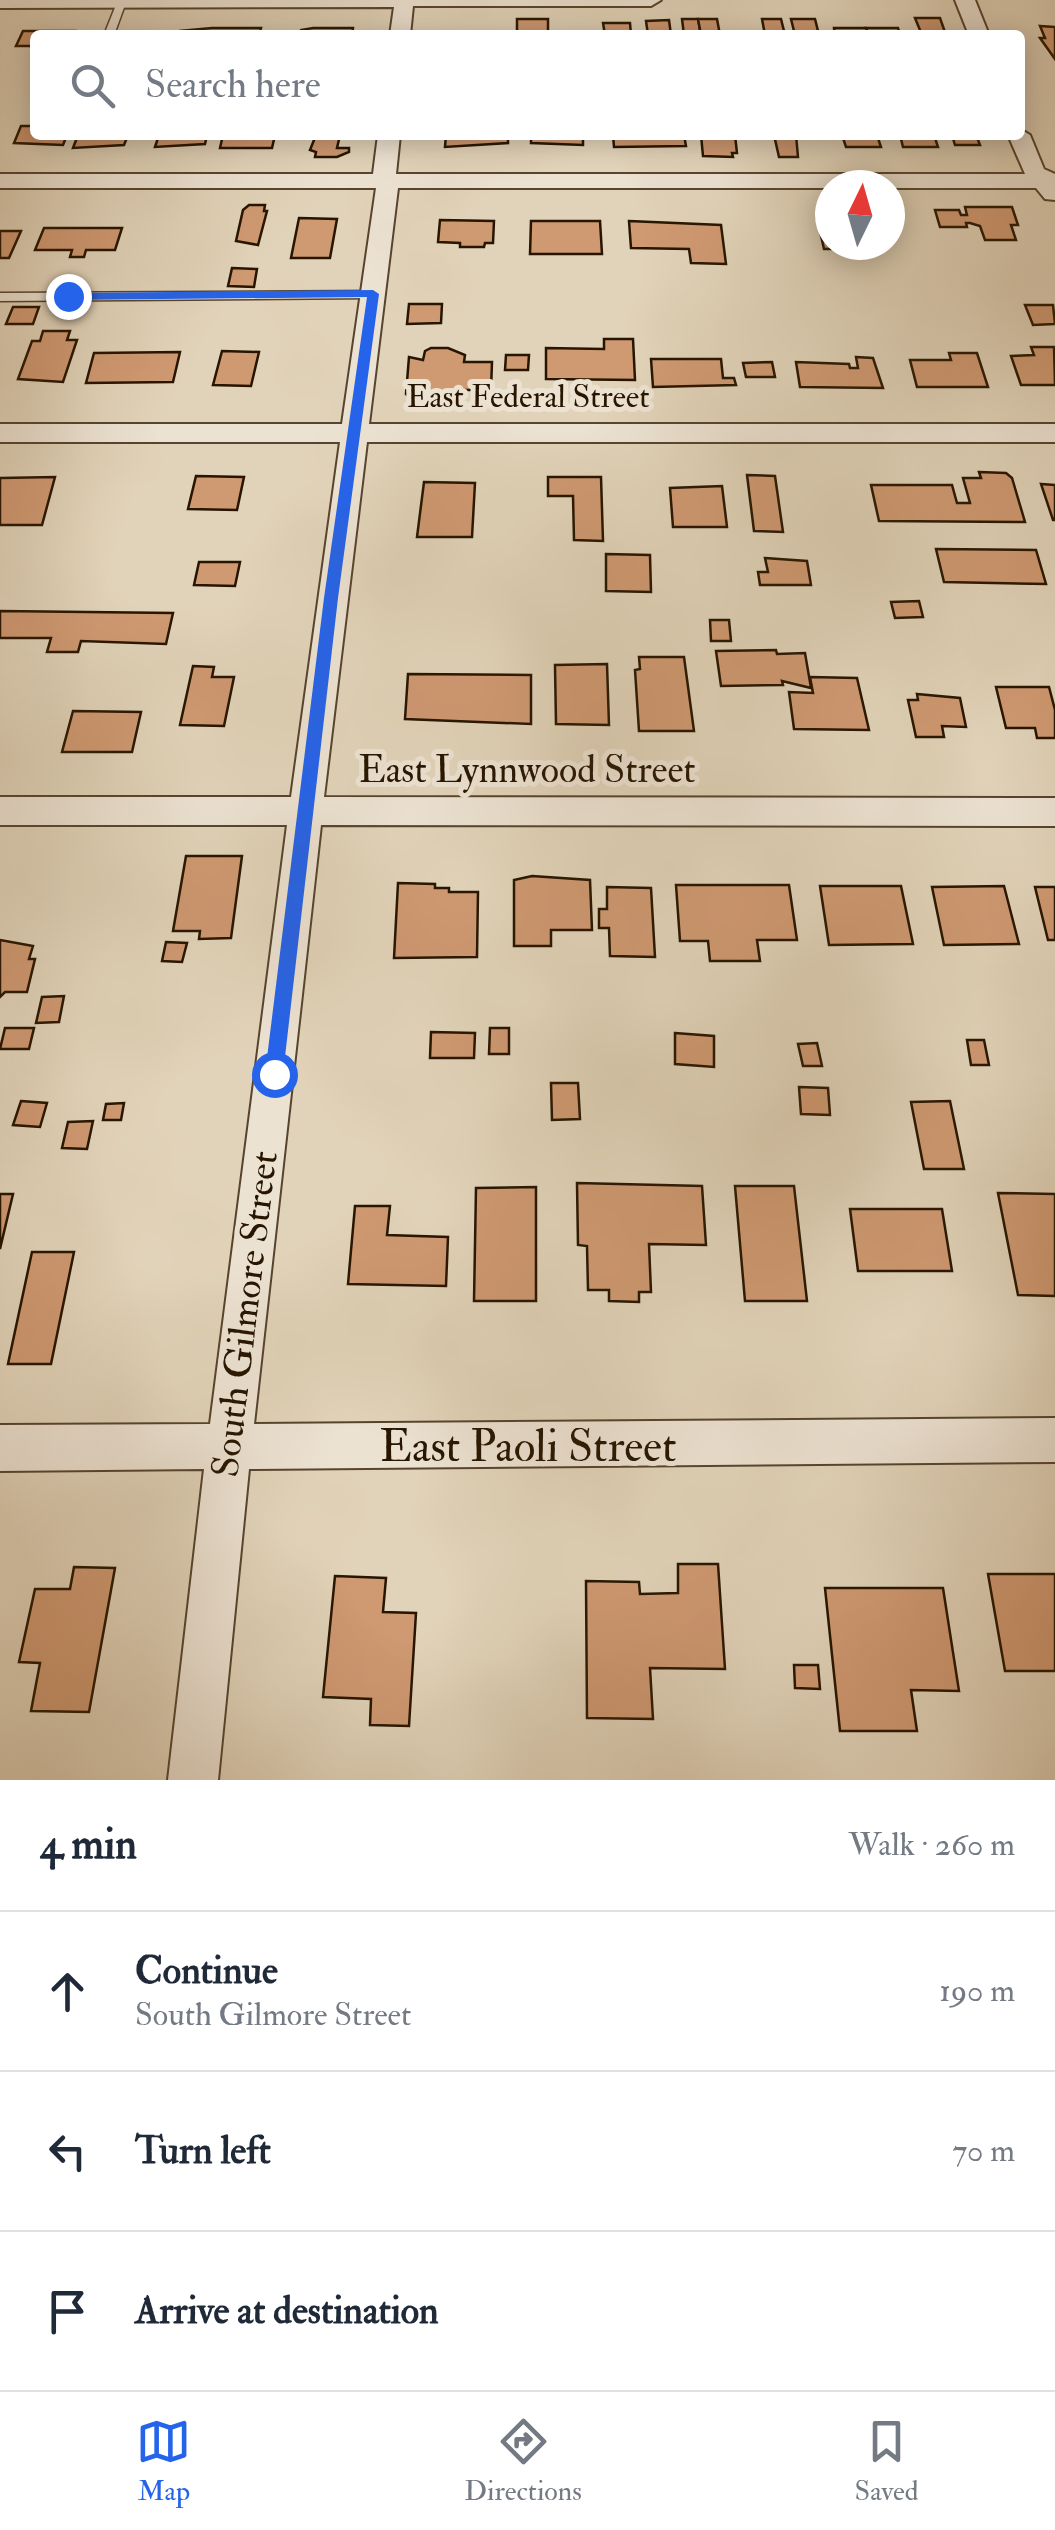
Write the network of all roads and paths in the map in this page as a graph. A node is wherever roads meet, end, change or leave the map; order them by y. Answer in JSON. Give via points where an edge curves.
{"nodes":[{"id":1,"x":651,"y":0,"type":"edge"},
{"id":2,"x":965,"y":0,"type":"edge"},
{"id":3,"x":404,"y":1,"type":"edge"},
{"id":4,"x":0,"y":2,"type":"edge"},
{"id":5,"x":121,"y":2,"type":"edge"},
{"id":6,"x":111,"y":30,"type":"edge"},
{"id":7,"x":401,"y":30,"type":"edge"},
{"id":8,"x":977,"y":30,"type":"edge"},
{"id":9,"x":388,"y":140,"type":"edge"},
{"id":10,"x":1022,"y":140,"type":"edge"},
{"id":11,"x":384,"y":179,"type":"junction"},
{"id":12,"x":0,"y":181,"type":"edge"},
{"id":13,"x":1051,"y":187,"type":"edge"},
{"id":14,"x":373,"y":294,"type":"junction"},
{"id":15,"x":0,"y":297,"type":"edge"},
{"id":16,"x":354,"y":431,"type":"junction"},
{"id":17,"x":0,"y":433,"type":"edge"},
{"id":18,"x":1055,"y":433,"type":"edge"},
{"id":19,"x":306,"y":808,"type":"junction"},
{"id":20,"x":0,"y":811,"type":"edge"},
{"id":21,"x":1055,"y":812,"type":"edge"},
{"id":22,"x":1055,"y":1440,"type":"edge"},
{"id":23,"x":227,"y":1447,"type":"junction"},
{"id":24,"x":0,"y":1448,"type":"edge"},
{"id":25,"x":192,"y":1780,"type":"edge"}],
"edges":[{"from":1,"to":3,"type":"street"},
{"from":2,"to":8,"type":"street"},
{"from":3,"to":5,"type":"street"},
{"from":3,"to":7,"type":"street"},
{"from":4,"to":5,"type":"street"},
{"from":5,"to":6,"type":"lane"},
{"from":9,"to":11,"type":"street","name":"South Gilmore Street"},
{"from":10,"to":13,"type":"street","via":[[1034,170]]},
{"from":11,"to":12,"type":"street"},
{"from":11,"to":13,"type":"street"},
{"from":11,"to":14,"type":"street","name":"South Gilmore Street"},
{"from":14,"to":15,"type":"lane"},
{"from":14,"to":16,"type":"street","name":"South Gilmore Street"},
{"from":16,"to":17,"type":"street","name":"East Federal Street"},
{"from":16,"to":18,"type":"street","name":"East Federal Street"},
{"from":16,"to":19,"type":"street","name":"South Gilmore Street"},
{"from":19,"to":20,"type":"street","name":"East Lynnwood Street"},
{"from":19,"to":21,"type":"street","name":"East Lynnwood Street"},
{"from":19,"to":23,"type":"street","name":"South Gilmore Street"},
{"from":22,"to":23,"type":"street","name":"East Paoli Street"},
{"from":23,"to":24,"type":"street","name":"East Paoli Street"},
{"from":23,"to":25,"type":"street","name":"South Gilmore Street"}]}
